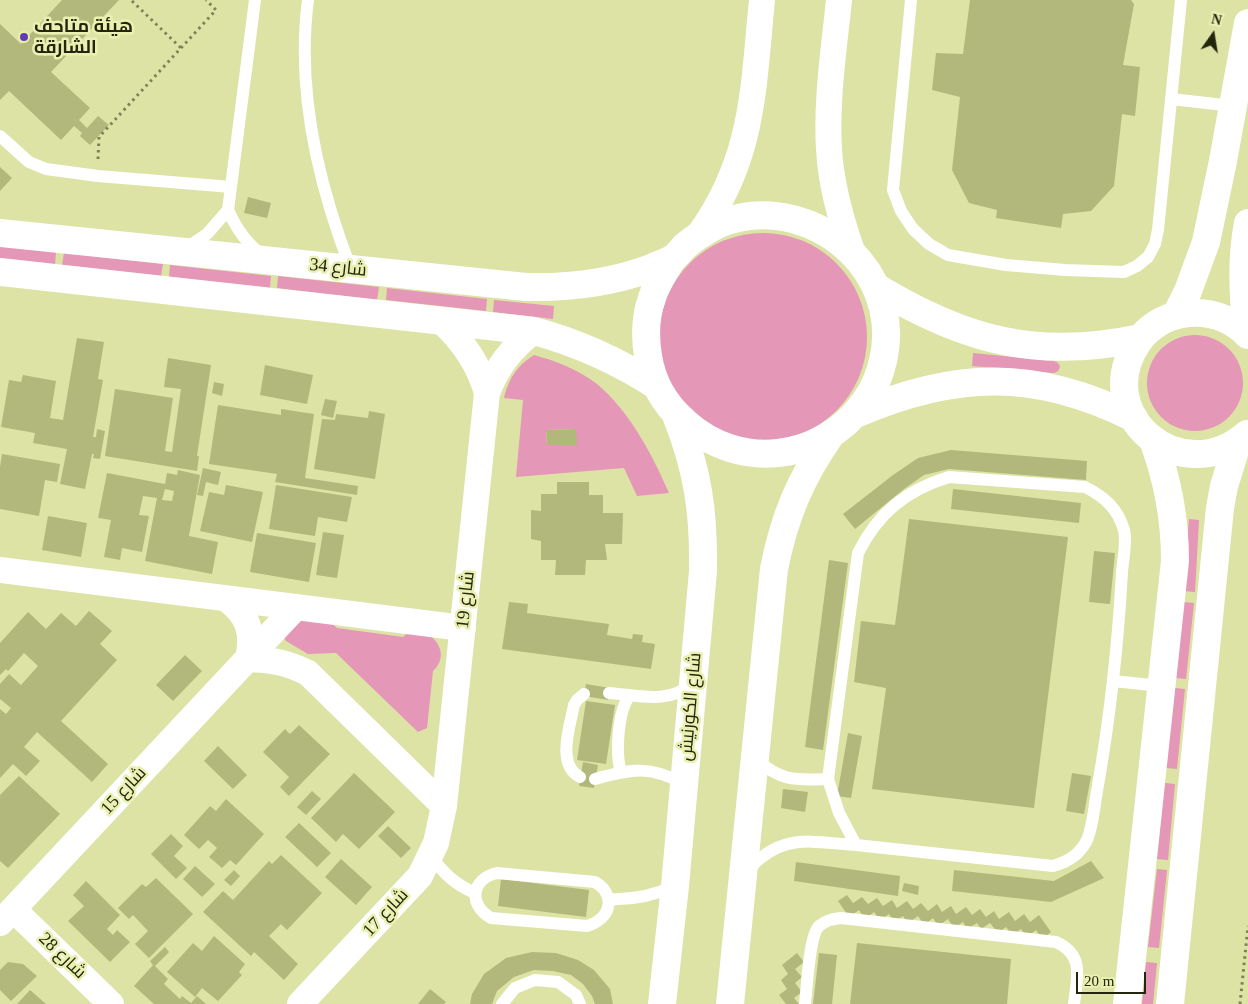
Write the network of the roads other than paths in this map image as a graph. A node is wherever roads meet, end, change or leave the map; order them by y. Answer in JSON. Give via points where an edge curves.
{"nodes":[{"id":1,"x":255,"y":0,"type":"edge"},
{"id":2,"x":308,"y":0,"type":"edge"},
{"id":3,"x":762,"y":0,"type":"edge"},
{"id":4,"x":839,"y":0,"type":"edge"},
{"id":5,"x":911,"y":0,"type":"edge"},
{"id":6,"x":1181,"y":0,"type":"edge"},
{"id":7,"x":1248,"y":23,"type":"edge"},
{"id":8,"x":1171,"y":99,"type":"junction"},
{"id":9,"x":1233,"y":106,"type":"junction"},
{"id":10,"x":0,"y":136,"type":"edge"},
{"id":11,"x":231,"y":187,"type":"junction"},
{"id":12,"x":228,"y":210,"type":"junction"},
{"id":13,"x":1248,"y":222,"type":"edge"},
{"id":14,"x":0,"y":233,"type":"edge"},
{"id":15,"x":698,"y":236,"type":"junction"},
{"id":16,"x":180,"y":251,"type":"junction"},
{"id":17,"x":854,"y":254,"type":"junction"},
{"id":18,"x":673,"y":258,"type":"junction"},
{"id":19,"x":269,"y":261,"type":"junction"},
{"id":20,"x":351,"y":269,"type":"junction"},
{"id":21,"x":0,"y":272,"type":"edge"},
{"id":22,"x":876,"y":287,"type":"junction"},
{"id":23,"x":1176,"y":315,"type":"junction"},
{"id":24,"x":441,"y":321,"type":"junction"},
{"id":25,"x":534,"y":331,"type":"junction"},
{"id":26,"x":1247,"y":334,"type":"edge"},
{"id":27,"x":1141,"y":338,"type":"junction"},
{"id":28,"x":657,"y":386,"type":"junction"},
{"id":29,"x":487,"y":394,"type":"junction"},
{"id":30,"x":676,"y":414,"type":"junction"},
{"id":31,"x":856,"y":414,"type":"junction"},
{"id":32,"x":1134,"y":418,"type":"junction"},
{"id":33,"x":830,"y":436,"type":"junction"},
{"id":34,"x":1243,"y":437,"type":"edge"},
{"id":35,"x":1153,"y":440,"type":"junction"},
{"id":36,"x":0,"y":570,"type":"edge"},
{"id":37,"x":225,"y":598,"type":"junction"},
{"id":38,"x":296,"y":607,"type":"junction"},
{"id":39,"x":463,"y":628,"type":"junction"},
{"id":40,"x":248,"y":659,"type":"junction"},
{"id":41,"x":693,"y":681,"type":"junction"},
{"id":42,"x":1113,"y":681,"type":"junction"},
{"id":43,"x":1161,"y":686,"type":"junction"},
{"id":44,"x":609,"y":693,"type":"dead end"},
{"id":45,"x":584,"y":694,"type":"dead end"},
{"id":46,"x":630,"y":695,"type":"junction"},
{"id":47,"x":754,"y":758,"type":"junction"},
{"id":48,"x":621,"y":772,"type":"junction"},
{"id":49,"x":580,"y":777,"type":"dead end"},
{"id":50,"x":596,"y":779,"type":"dead end"},
{"id":51,"x":828,"y":779,"type":"junction"},
{"id":52,"x":684,"y":784,"type":"junction"},
{"id":53,"x":444,"y":806,"type":"junction"},
{"id":54,"x":856,"y":845,"type":"junction"},
{"id":55,"x":431,"y":855,"type":"junction"},
{"id":56,"x":742,"y":876,"type":"junction"},
{"id":57,"x":675,"y":886,"type":"junction"},
{"id":58,"x":476,"y":893,"type":"junction"},
{"id":59,"x":609,"y":899,"type":"junction"},
{"id":60,"x":7,"y":916,"type":"edge"},
{"id":61,"x":111,"y":1004,"type":"edge"},
{"id":62,"x":300,"y":1004,"type":"edge"},
{"id":63,"x":502,"y":1004,"type":"edge"},
{"id":64,"x":580,"y":1004,"type":"edge"},
{"id":65,"x":662,"y":1004,"type":"edge"},
{"id":66,"x":730,"y":1004,"type":"edge"},
{"id":67,"x":805,"y":1004,"type":"edge"},
{"id":68,"x":1074,"y":1004,"type":"edge"},
{"id":69,"x":1127,"y":1004,"type":"edge"},
{"id":70,"x":1170,"y":1004,"type":"edge"}],
"edges":[{"from":1,"to":11,"type":"lane"},
{"from":2,"to":20,"type":"lane","via":[[306,80],[316,157],[325,196]]},
{"from":3,"to":15,"type":"street","via":[[752,107],[742,153],[712,217]]},
{"from":4,"to":17,"type":"street","via":[[828,125],[829,151],[837,203]]},
{"from":5,"to":8,"type":"lane","via":[[893,190],[913,229],[948,255],[1065,270],[1124,272],[1137,266],[1148,257],[1158,230]]},
{"from":6,"to":8,"type":"lane"},
{"from":7,"to":9,"type":"street"},
{"from":8,"to":9,"type":"lane"},
{"from":9,"to":23,"type":"street","via":[[1206,242]]},
{"from":10,"to":11,"type":"lane","via":[[22,157],[46,169]]},
{"from":11,"to":12,"type":"lane"},
{"from":12,"to":16,"type":"lane","via":[[207,234]]},
{"from":12,"to":19,"type":"lane","via":[[244,238]]},
{"from":13,"to":26,"type":"street","via":[[1243,268]]},
{"from":14,"to":16,"type":"street","name":"شارع 34"},
{"from":15,"to":17,"type":"street","via":[[743,217],[775,216],[814,225],[835,237]]},
{"from":15,"to":18,"type":"street"},
{"from":16,"to":19,"type":"street","name":"شارع 34"},
{"from":17,"to":22,"type":"street"},
{"from":18,"to":20,"type":"street","name":"شارع 34","via":[[602,282],[552,288]]},
{"from":18,"to":28,"type":"street","via":[[661,277],[646,320],[648,358]]},
{"from":19,"to":20,"type":"street","name":"شارع 34"},
{"from":21,"to":24,"type":"street"},
{"from":22,"to":27,"type":"street","via":[[952,326],[1019,344],[1080,347]]},
{"from":22,"to":31,"type":"street","via":[[884,316],[885,354],[879,376]]},
{"from":23,"to":26,"type":"street","via":[[1214,314]]},
{"from":23,"to":27,"type":"street","via":[[1163,320]]},
{"from":24,"to":25,"type":"street"},
{"from":24,"to":29,"type":"street","name":"شارع 19","via":[[473,359]]},
{"from":25,"to":28,"type":"street","via":[[586,347]]},
{"from":25,"to":29,"type":"street","name":"شارع 19","via":[[500,365]]},
{"from":27,"to":32,"type":"street","via":[[1126,371],[1125,395]]},
{"from":28,"to":30,"type":"street"},
{"from":29,"to":39,"type":"street","name":"شارع 19"},
{"from":30,"to":33,"type":"street","via":[[713,442],[749,453],[777,454],[804,448]]},
{"from":30,"to":41,"type":"street","name":"شارع الكورنيش","via":[[688,444],[702,507],[704,571]]},
{"from":31,"to":32,"type":"street","via":[[938,386],[996,382],[1053,388],[1108,405]]},
{"from":31,"to":33,"type":"street"},
{"from":32,"to":35,"type":"street"},
{"from":33,"to":47,"type":"street","via":[[799,486],[779,540]]},
{"from":34,"to":35,"type":"street","via":[[1225,449],[1195,455],[1166,448]]},
{"from":34,"to":70,"type":"street","via":[[1224,486],[1220,508]]},
{"from":35,"to":43,"type":"street","via":[[1169,493],[1175,540]]},
{"from":36,"to":37,"type":"street"},
{"from":37,"to":38,"type":"street"},
{"from":37,"to":40,"type":"street","via":[[248,625],[251,636]]},
{"from":38,"to":39,"type":"street"},
{"from":38,"to":40,"type":"street","name":"شارع 15"},
{"from":39,"to":53,"type":"street","name":"شارع 19"},
{"from":40,"to":53,"type":"street","via":[[276,660],[308,673]]},
{"from":40,"to":60,"type":"street","name":"شارع 15"},
{"from":41,"to":46,"type":"lane","via":[[681,691],[665,697]]},
{"from":41,"to":52,"type":"street","name":"شارع الكورنيش"},
{"from":42,"to":43,"type":"lane"},
{"from":42,"to":51,"type":"lane","via":[[1125,533],[1112,504],[1086,487],[949,477],[928,483],[910,493],[878,520],[858,553]]},
{"from":42,"to":54,"type":"lane","via":[[1088,834],[1078,853],[1066,862],[1053,866]]},
{"from":43,"to":69,"type":"street"},
{"from":44,"to":46,"type":"lane"},
{"from":45,"to":49,"type":"lane","via":[[574,705],[566,758],[571,770]]},
{"from":46,"to":48,"type":"lane","via":[[622,711],[618,752]]},
{"from":47,"to":51,"type":"lane","via":[[777,775],[789,779]]},
{"from":47,"to":56,"type":"street"},
{"from":48,"to":50,"type":"lane"},
{"from":48,"to":52,"type":"lane","via":[[658,772]]},
{"from":51,"to":54,"type":"lane","via":[[838,814]]},
{"from":52,"to":57,"type":"street","name":"شارع الكورنيش"},
{"from":53,"to":55,"type":"street","name":"شارع 17"},
{"from":54,"to":56,"type":"lane","via":[[796,841],[780,845],[766,853]]},
{"from":55,"to":58,"type":"lane","via":[[454,882]]},
{"from":55,"to":62,"type":"street","name":"شارع 17","via":[[420,876]]},
{"from":56,"to":66,"type":"street"},
{"from":57,"to":59,"type":"lane","via":[[636,898]]},
{"from":57,"to":65,"type":"street","name":"شارع الكورنيش"},
{"from":58,"to":59,"type":"lane","via":[[483,879],[497,873],[594,882],[601,886]]},
{"from":58,"to":59,"type":"lane","via":[[478,908],[491,918],[588,926],[606,914]]},
{"from":60,"to":61,"type":"street","name":"شارع 28"},
{"from":63,"to":64,"type":"lane","via":[[515,988],[535,980],[558,982],[576,995]]},
{"from":67,"to":68,"type":"lane","via":[[812,939],[818,927],[829,919],[841,918],[1056,942],[1071,951],[1078,966]]}]}
